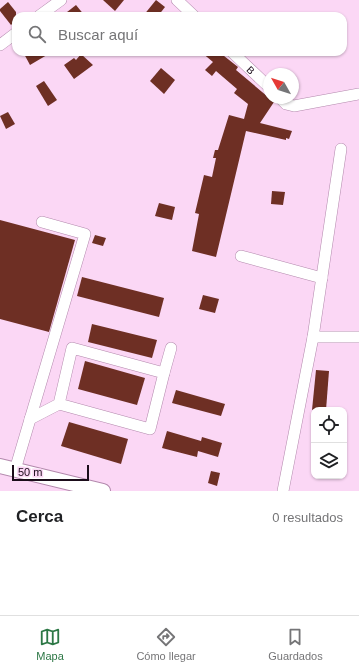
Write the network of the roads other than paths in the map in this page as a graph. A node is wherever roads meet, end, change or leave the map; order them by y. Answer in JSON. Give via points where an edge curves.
{"nodes":[{"id":1,"x":61,"y":0,"type":"edge"},
{"id":2,"x":177,"y":0,"type":"edge"},
{"id":3,"x":45,"y":12,"type":"edge"},
{"id":4,"x":190,"y":12,"type":"edge"},
{"id":5,"x":12,"y":36,"type":"edge"},
{"id":6,"x":0,"y":45,"type":"edge"},
{"id":7,"x":236,"y":56,"type":"edge"},
{"id":8,"x":263,"y":82,"type":"edge"},
{"id":9,"x":359,"y":94,"type":"edge"},
{"id":10,"x":292,"y":104,"type":"edge"},
{"id":11,"x":341,"y":149,"type":"dead end"},
{"id":12,"x":42,"y":222,"type":"dead end"},
{"id":13,"x":240,"y":256,"type":"dead end"},
{"id":14,"x":322,"y":278,"type":"junction"},
{"id":15,"x":313,"y":337,"type":"junction"},
{"id":16,"x":359,"y":337,"type":"edge"},
{"id":17,"x":171,"y":348,"type":"dead end"},
{"id":18,"x":164,"y":373,"type":"junction"},
{"id":19,"x":59,"y":404,"type":"junction"},
{"id":20,"x":30,"y":419,"type":"junction"},
{"id":21,"x":0,"y":466,"type":"edge"},
{"id":22,"x":15,"y":470,"type":"junction"},
{"id":23,"x":103,"y":491,"type":"edge"},
{"id":24,"x":284,"y":491,"type":"edge"}],
"edges":[{"from":1,"to":3,"type":"street"},
{"from":2,"to":4,"type":"street"},
{"from":5,"to":6,"type":"street"},
{"from":7,"to":8,"type":"street","name":"B"},
{"from":9,"to":10,"type":"street","via":[[298,106]]},
{"from":11,"to":14,"type":"street"},
{"from":12,"to":20,"type":"street","via":[[85,234]]},
{"from":13,"to":14,"type":"street"},
{"from":14,"to":15,"type":"street"},
{"from":15,"to":16,"type":"street"},
{"from":15,"to":24,"type":"street"},
{"from":17,"to":18,"type":"street"},
{"from":18,"to":19,"type":"street","via":[[150,429]]},
{"from":18,"to":19,"type":"street","via":[[72,348]]},
{"from":19,"to":20,"type":"street"},
{"from":20,"to":22,"type":"street"},
{"from":21,"to":22,"type":"main road"},
{"from":22,"to":23,"type":"main road"}]}
